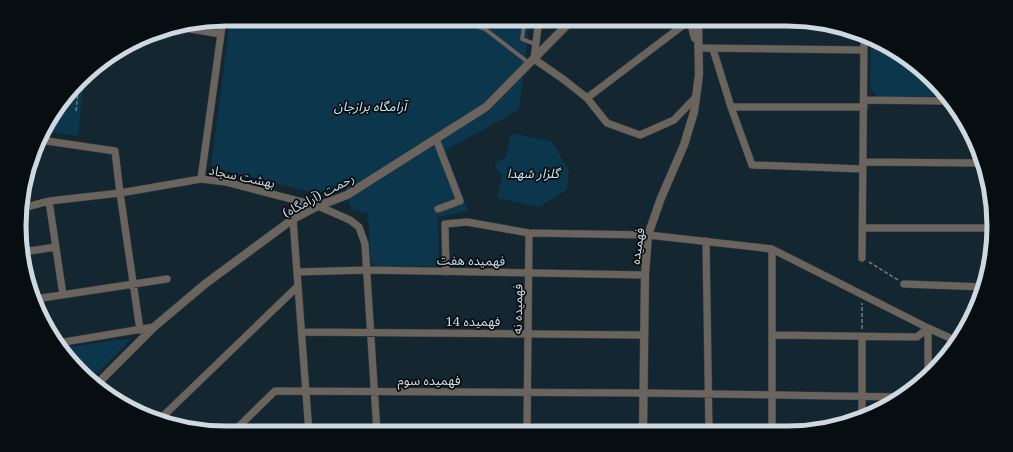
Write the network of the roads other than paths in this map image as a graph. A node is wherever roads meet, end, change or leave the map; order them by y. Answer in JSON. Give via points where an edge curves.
{"nodes":[{"id":1,"x":223,"y":26,"type":"edge"},
{"id":2,"x":476,"y":26,"type":"edge"},
{"id":3,"x":524,"y":26,"type":"edge"},
{"id":4,"x":539,"y":26,"type":"edge"},
{"id":5,"x":567,"y":26,"type":"edge"},
{"id":6,"x":683,"y":26,"type":"edge"},
{"id":7,"x":693,"y":26,"type":"edge"},
{"id":8,"x":192,"y":29,"type":"edge"},
{"id":9,"x":222,"y":34,"type":"junction"},
{"id":10,"x":864,"y":41,"type":"edge"},
{"id":11,"x":536,"y":44,"type":"junction"},
{"id":12,"x":698,"y":48,"type":"junction"},
{"id":13,"x":713,"y":48,"type":"junction"},
{"id":14,"x":864,"y":50,"type":"junction"},
{"id":15,"x":532,"y":61,"type":"junction"},
{"id":16,"x":696,"y":97,"type":"junction"},
{"id":17,"x":587,"y":98,"type":"junction"},
{"id":18,"x":943,"y":101,"type":"edge"},
{"id":19,"x":864,"y":104,"type":"junction"},
{"id":20,"x":731,"y":107,"type":"junction"},
{"id":21,"x":436,"y":139,"type":"junction"},
{"id":22,"x":45,"y":141,"type":"edge"},
{"id":23,"x":976,"y":163,"type":"edge"},
{"id":24,"x":863,"y":166,"type":"junction"},
{"id":25,"x":201,"y":179,"type":"junction"},
{"id":26,"x":120,"y":193,"type":"junction"},
{"id":27,"x":49,"y":201,"type":"junction"},
{"id":28,"x":318,"y":206,"type":"junction"},
{"id":29,"x":27,"y":207,"type":"edge"},
{"id":30,"x":438,"y":210,"type":"dead end"},
{"id":31,"x":293,"y":219,"type":"junction"},
{"id":32,"x":863,"y":228,"type":"junction"},
{"id":33,"x":987,"y":228,"type":"edge"},
{"id":34,"x":529,"y":233,"type":"junction"},
{"id":35,"x":648,"y":235,"type":"junction"},
{"id":36,"x":706,"y":241,"type":"junction"},
{"id":37,"x":56,"y":247,"type":"junction"},
{"id":38,"x":772,"y":249,"type":"junction"},
{"id":39,"x":28,"y":251,"type":"edge"},
{"id":40,"x":862,"y":258,"type":"road end"},
{"id":41,"x":367,"y":270,"type":"junction"},
{"id":42,"x":297,"y":272,"type":"junction"},
{"id":43,"x":446,"y":272,"type":"junction"},
{"id":44,"x":529,"y":273,"type":"junction"},
{"id":45,"x":645,"y":275,"type":"junction"},
{"id":46,"x":167,"y":279,"type":"dead end"},
{"id":47,"x":904,"y":284,"type":"road end"},
{"id":48,"x":134,"y":285,"type":"junction"},
{"id":49,"x":298,"y":286,"type":"junction"},
{"id":50,"x":977,"y":287,"type":"edge"},
{"id":51,"x":63,"y":295,"type":"junction"},
{"id":52,"x":40,"y":298,"type":"edge"},
{"id":53,"x":154,"y":327,"type":"junction"},
{"id":54,"x":928,"y":328,"type":"junction"},
{"id":55,"x":140,"y":330,"type":"junction"},
{"id":56,"x":302,"y":332,"type":"junction"},
{"id":57,"x":371,"y":332,"type":"junction"},
{"id":58,"x":528,"y":334,"type":"junction"},
{"id":59,"x":644,"y":335,"type":"junction"},
{"id":60,"x":772,"y":335,"type":"junction"},
{"id":61,"x":862,"y":337,"type":"junction"},
{"id":62,"x":952,"y":339,"type":"edge"},
{"id":63,"x":63,"y":342,"type":"edge"},
{"id":64,"x":928,"y":367,"type":"edge"},
{"id":65,"x":100,"y":381,"type":"edge"},
{"id":66,"x":306,"y":391,"type":"junction"},
{"id":67,"x":375,"y":391,"type":"junction"},
{"id":68,"x":528,"y":392,"type":"junction"},
{"id":69,"x":644,"y":393,"type":"junction"},
{"id":70,"x":709,"y":394,"type":"junction"},
{"id":71,"x":772,"y":395,"type":"junction"},
{"id":72,"x":862,"y":396,"type":"junction"},
{"id":73,"x":891,"y":397,"type":"edge"},
{"id":74,"x":862,"y":412,"type":"edge"},
{"id":75,"x":164,"y":416,"type":"edge"},
{"id":76,"x":239,"y":426,"type":"edge"},
{"id":77,"x":308,"y":426,"type":"edge"},
{"id":78,"x":377,"y":426,"type":"edge"},
{"id":79,"x":527,"y":426,"type":"edge"},
{"id":80,"x":643,"y":426,"type":"edge"},
{"id":81,"x":709,"y":426,"type":"edge"},
{"id":82,"x":772,"y":426,"type":"edge"}],
"edges":[{"from":1,"to":9,"type":"street"},
{"from":2,"to":15,"type":"lane"},
{"from":3,"to":11,"type":"lane","via":[[522,39]]},
{"from":4,"to":11,"type":"street"},
{"from":5,"to":15,"type":"street","name":"رحمت (آرامگاه)"},
{"from":6,"to":17,"type":"street"},
{"from":7,"to":12,"type":"street","name":"فهمیده"},
{"from":8,"to":9,"type":"street"},
{"from":9,"to":25,"type":"street"},
{"from":10,"to":14,"type":"street"},
{"from":11,"to":15,"type":"street"},
{"from":12,"to":13,"type":"street"},
{"from":12,"to":16,"type":"street","name":"فهمیده"},
{"from":13,"to":14,"type":"street"},
{"from":13,"to":20,"type":"street"},
{"from":14,"to":19,"type":"street"},
{"from":15,"to":17,"type":"street","via":[[563,79]]},
{"from":15,"to":21,"type":"street","name":"رحمت (آرامگاه)","via":[[486,107]]},
{"from":16,"to":17,"type":"street","via":[[674,120],[640,135],[607,123]]},
{"from":16,"to":35,"type":"street","name":"فهمیده","via":[[684,144]]},
{"from":18,"to":19,"type":"street"},
{"from":19,"to":20,"type":"street"},
{"from":19,"to":24,"type":"street"},
{"from":20,"to":24,"type":"street","via":[[752,165]]},
{"from":21,"to":28,"type":"street","name":"رحمت (آرامگاه)","via":[[347,195]]},
{"from":21,"to":30,"type":"street","via":[[460,201]]},
{"from":22,"to":26,"type":"street","via":[[115,151]]},
{"from":23,"to":24,"type":"street"},
{"from":24,"to":32,"type":"street"},
{"from":25,"to":26,"type":"street","name":"بهشت سجاد"},
{"from":25,"to":28,"type":"street","name":"بهشت سجاد","via":[[226,182]]},
{"from":26,"to":27,"type":"street","name":"بهشت سجاد"},
{"from":26,"to":48,"type":"street"},
{"from":27,"to":29,"type":"street","name":"بهشت سجاد"},
{"from":27,"to":37,"type":"street"},
{"from":28,"to":31,"type":"street","name":"رحمت (آرامگاه)"},
{"from":28,"to":41,"type":"street","name":"بهشت سجاد","via":[[350,220],[359,227],[365,244]]},
{"from":31,"to":42,"type":"street"},
{"from":31,"to":53,"type":"street","name":"رحمت (آرامگاه)","via":[[205,284]]},
{"from":32,"to":33,"type":"street"},
{"from":32,"to":40,"type":"street"},
{"from":34,"to":35,"type":"street"},
{"from":34,"to":43,"type":"street","via":[[467,222],[445,224]]},
{"from":34,"to":44,"type":"street","name":"فهمیده نه"},
{"from":35,"to":36,"type":"street"},
{"from":35,"to":45,"type":"street","name":"فهمیده"},
{"from":36,"to":38,"type":"street"},
{"from":36,"to":70,"type":"street"},
{"from":37,"to":39,"type":"street"},
{"from":37,"to":51,"type":"street"},
{"from":38,"to":54,"type":"street"},
{"from":38,"to":60,"type":"street"},
{"from":41,"to":42,"type":"street","name":"فهمیده هفت"},
{"from":41,"to":43,"type":"street","name":"فهمیده هفت"},
{"from":41,"to":57,"type":"street"},
{"from":42,"to":49,"type":"street"},
{"from":43,"to":44,"type":"street","name":"فهمیده هفت"},
{"from":44,"to":45,"type":"street","name":"فهمیده هفت"},
{"from":44,"to":58,"type":"street","name":"فهمیده نه"},
{"from":45,"to":59,"type":"street","name":"فهمیده"},
{"from":46,"to":48,"type":"street"},
{"from":47,"to":50,"type":"street"},
{"from":48,"to":51,"type":"street"},
{"from":48,"to":55,"type":"street"},
{"from":49,"to":56,"type":"street"},
{"from":49,"to":75,"type":"street"},
{"from":51,"to":52,"type":"street"},
{"from":53,"to":55,"type":"street"},
{"from":53,"to":65,"type":"street","name":"رحمت (آرامگاه)"},
{"from":54,"to":61,"type":"street","via":[[917,337]]},
{"from":54,"to":62,"type":"street"},
{"from":54,"to":64,"type":"street"},
{"from":55,"to":63,"type":"street"},
{"from":56,"to":57,"type":"street","name":"فهمیده 14"},
{"from":56,"to":66,"type":"street"},
{"from":57,"to":58,"type":"street","name":"فهمیده 14"},
{"from":57,"to":67,"type":"street"},
{"from":58,"to":59,"type":"street","name":"فهمیده 14"},
{"from":58,"to":68,"type":"street","name":"فهمیده نه"},
{"from":59,"to":69,"type":"street","name":"فهمیده"},
{"from":60,"to":61,"type":"street"},
{"from":60,"to":71,"type":"street"},
{"from":61,"to":72,"type":"street"},
{"from":66,"to":67,"type":"street","name":"فهمیده سوم"},
{"from":66,"to":76,"type":"street","name":"فهمیده سوم","via":[[275,391]]},
{"from":66,"to":77,"type":"street"},
{"from":67,"to":68,"type":"street","name":"فهمیده سوم"},
{"from":67,"to":78,"type":"street"},
{"from":68,"to":69,"type":"street","name":"فهمیده سوم"},
{"from":68,"to":79,"type":"street","name":"فهمیده نه"},
{"from":69,"to":70,"type":"street","name":"فهمیده سوم"},
{"from":69,"to":80,"type":"street","name":"فهمیده"},
{"from":70,"to":71,"type":"street","name":"فهمیده سوم"},
{"from":70,"to":81,"type":"street"},
{"from":71,"to":72,"type":"street","name":"فهمیده سوم"},
{"from":71,"to":82,"type":"street"},
{"from":72,"to":73,"type":"street","name":"فهمیده سوم"},
{"from":72,"to":74,"type":"street"}]}
